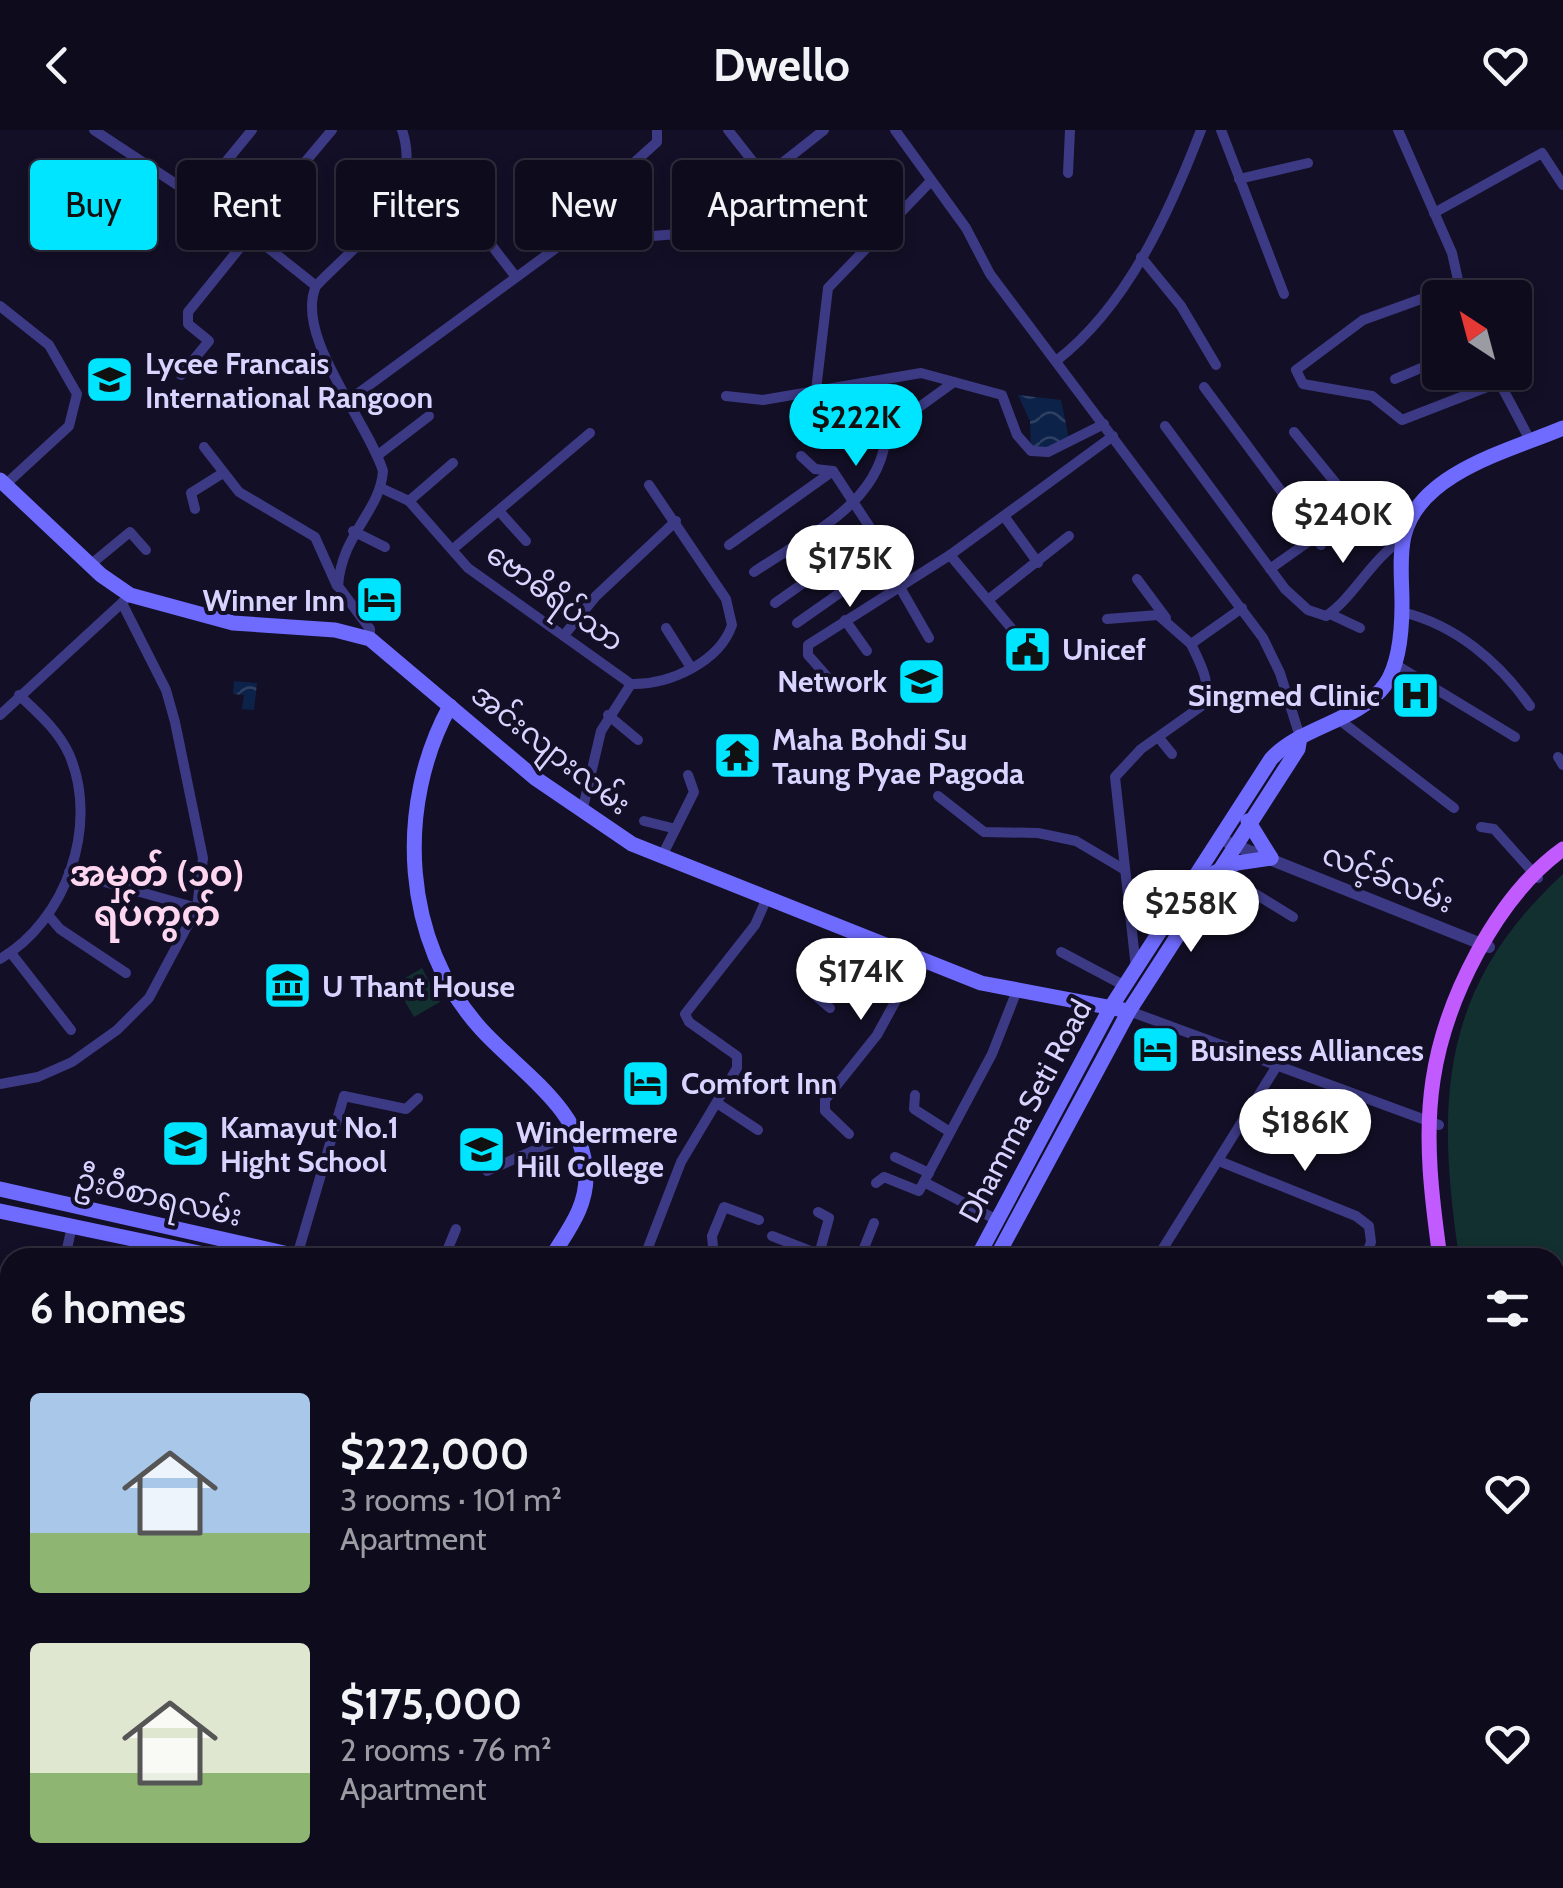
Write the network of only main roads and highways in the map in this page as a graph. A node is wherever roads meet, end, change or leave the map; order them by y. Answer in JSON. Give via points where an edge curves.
{"nodes":[{"id":1,"x":1563,"y":428,"type":"edge"},
{"id":2,"x":3,"y":482,"type":"edge"},
{"id":3,"x":450,"y":706,"type":"junction"},
{"id":4,"x":1300,"y":737,"type":"junction"},
{"id":5,"x":1248,"y":822,"type":"junction"},
{"id":6,"x":1226,"y":842,"type":"junction"},
{"id":7,"x":1563,"y":849,"type":"edge"},
{"id":8,"x":1563,"y":858,"type":"edge"},
{"id":9,"x":1216,"y":872,"type":"junction"},
{"id":10,"x":1537,"y":876,"type":"junction"},
{"id":11,"x":1112,"y":1007,"type":"junction"},
{"id":12,"x":1128,"y":1012,"type":"junction"},
{"id":13,"x":1435,"y":1124,"type":"junction"},
{"id":14,"x":0,"y":1190,"type":"edge"},
{"id":15,"x":89,"y":1210,"type":"junction"},
{"id":16,"x":0,"y":1211,"type":"edge"},
{"id":17,"x":1005,"y":1224,"type":"junction"},
{"id":18,"x":79,"y":1228,"type":"junction"},
{"id":19,"x":157,"y":1248,"type":"edge"},
{"id":20,"x":253,"y":1248,"type":"edge"},
{"id":21,"x":558,"y":1248,"type":"edge"},
{"id":22,"x":985,"y":1248,"type":"edge"},
{"id":23,"x":999,"y":1248,"type":"edge"},
{"id":24,"x":1440,"y":1248,"type":"edge"},
{"id":25,"x":1449,"y":1248,"type":"edge"}],
"edges":[{"from":1,"to":4,"type":"main road","via":[[1474,466],[1418,509],[1403,538],[1393,664],[1378,692]]},
{"from":2,"to":3,"type":"main road","name":"အင်းလျားလမ်း","via":[[126,599],[233,623],[370,639]]},
{"from":3,"to":11,"type":"main road","name":"အင်းလျားလမ်း","via":[[582,813],[661,858],[1016,993]]},
{"from":3,"to":21,"type":"main road","via":[[428,753],[416,804],[414,859],[425,922],[464,1006],[554,1100],[574,1133],[586,1175],[574,1223]]},
{"from":4,"to":5,"type":"main road"},
{"from":4,"to":6,"type":"main road","via":[[1271,759]]},
{"from":5,"to":6,"type":"main road"},
{"from":5,"to":9,"type":"main road","via":[[1272,858]]},
{"from":6,"to":9,"type":"main road","name":"Dhamma Seti Road"},
{"from":6,"to":11,"type":"main road","name":"Dhamma Seti Road"},
{"from":7,"to":10,"type":"main road"},
{"from":8,"to":10,"type":"main road"},
{"from":9,"to":12,"type":"main road","name":"Dhamma Seti Road"},
{"from":10,"to":13,"type":"main road","via":[[1485,945],[1440,1052]]},
{"from":11,"to":12,"type":"main road","name":"အင်းလျားလမ်း"},
{"from":11,"to":17,"type":"main road","name":"Dhamma Seti Road"},
{"from":12,"to":17,"type":"main road","name":"Dhamma Seti Road"},
{"from":13,"to":24,"type":"main road"},
{"from":13,"to":25,"type":"main road"},
{"from":14,"to":15,"type":"main road","name":"ဦးဝီစာရလမ်း"},
{"from":15,"to":18,"type":"main road"},
{"from":15,"to":20,"type":"main road","name":"ဦးဝီစာရလမ်း"},
{"from":16,"to":18,"type":"main road","name":"ဦးဝီစာရလမ်း"},
{"from":17,"to":22,"type":"main road","name":"Dhamma Seti Road"},
{"from":17,"to":23,"type":"main road","name":"Dhamma Seti Road"},
{"from":18,"to":19,"type":"main road","name":"ဦးဝီစာရလမ်း"}]}
